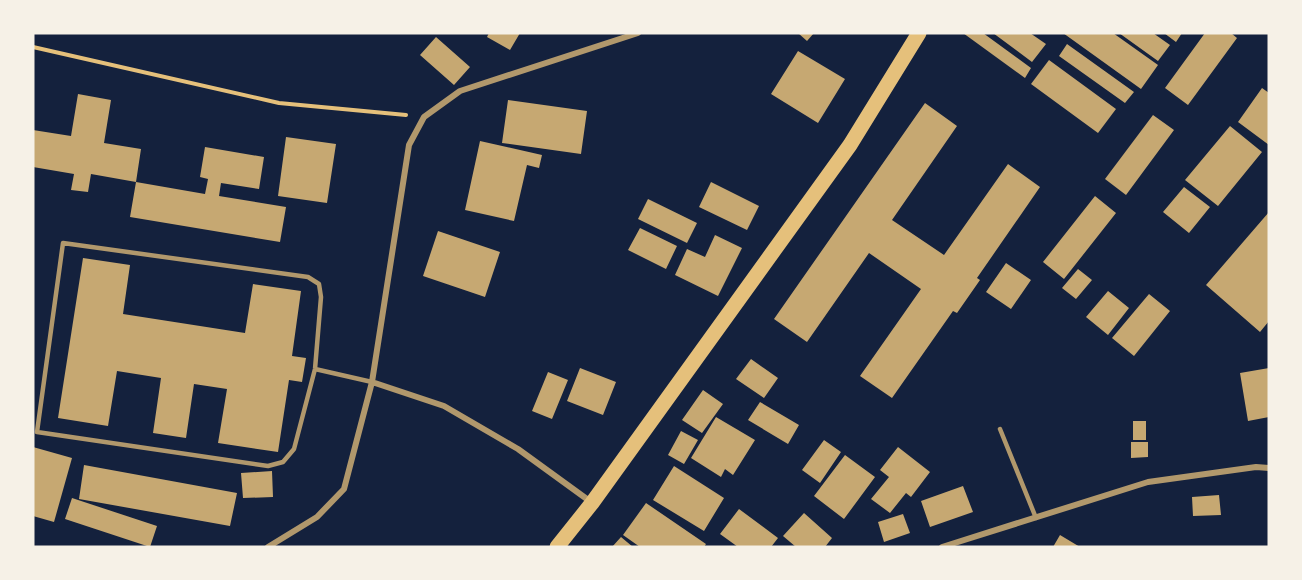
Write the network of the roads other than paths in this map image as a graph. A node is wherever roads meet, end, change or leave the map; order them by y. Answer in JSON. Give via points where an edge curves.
{"nodes":[{"id":1,"x":638,"y":33,"type":"edge"},
{"id":2,"x":919,"y":33,"type":"edge"},
{"id":3,"x":315,"y":369,"type":"junction"},
{"id":4,"x":372,"y":382,"type":"junction"},
{"id":5,"x":1000,"y":429,"type":"dead end"},
{"id":6,"x":1269,"y":468,"type":"edge"},
{"id":7,"x":592,"y":503,"type":"junction"},
{"id":8,"x":1036,"y":518,"type":"junction"},
{"id":9,"x":268,"y":547,"type":"edge"},
{"id":10,"x":557,"y":547,"type":"edge"},
{"id":11,"x":942,"y":547,"type":"edge"}],
"edges":[{"from":1,"to":4,"type":"street","via":[[460,91],[424,117],[409,145]]},
{"from":2,"to":7,"type":"main road","via":[[850,145]]},
{"from":3,"to":3,"type":"lane","via":[[321,297],[320,284],[308,277],[63,243],[37,432],[268,466],[284,462],[294,449]]},
{"from":3,"to":4,"type":"lane"},
{"from":4,"to":7,"type":"street","via":[[444,406],[518,449]]},
{"from":4,"to":9,"type":"street","via":[[344,489],[317,517]]},
{"from":5,"to":8,"type":"lane"},
{"from":6,"to":8,"type":"street","via":[[1148,482]]},
{"from":7,"to":10,"type":"main road"},
{"from":8,"to":11,"type":"street"}]}
